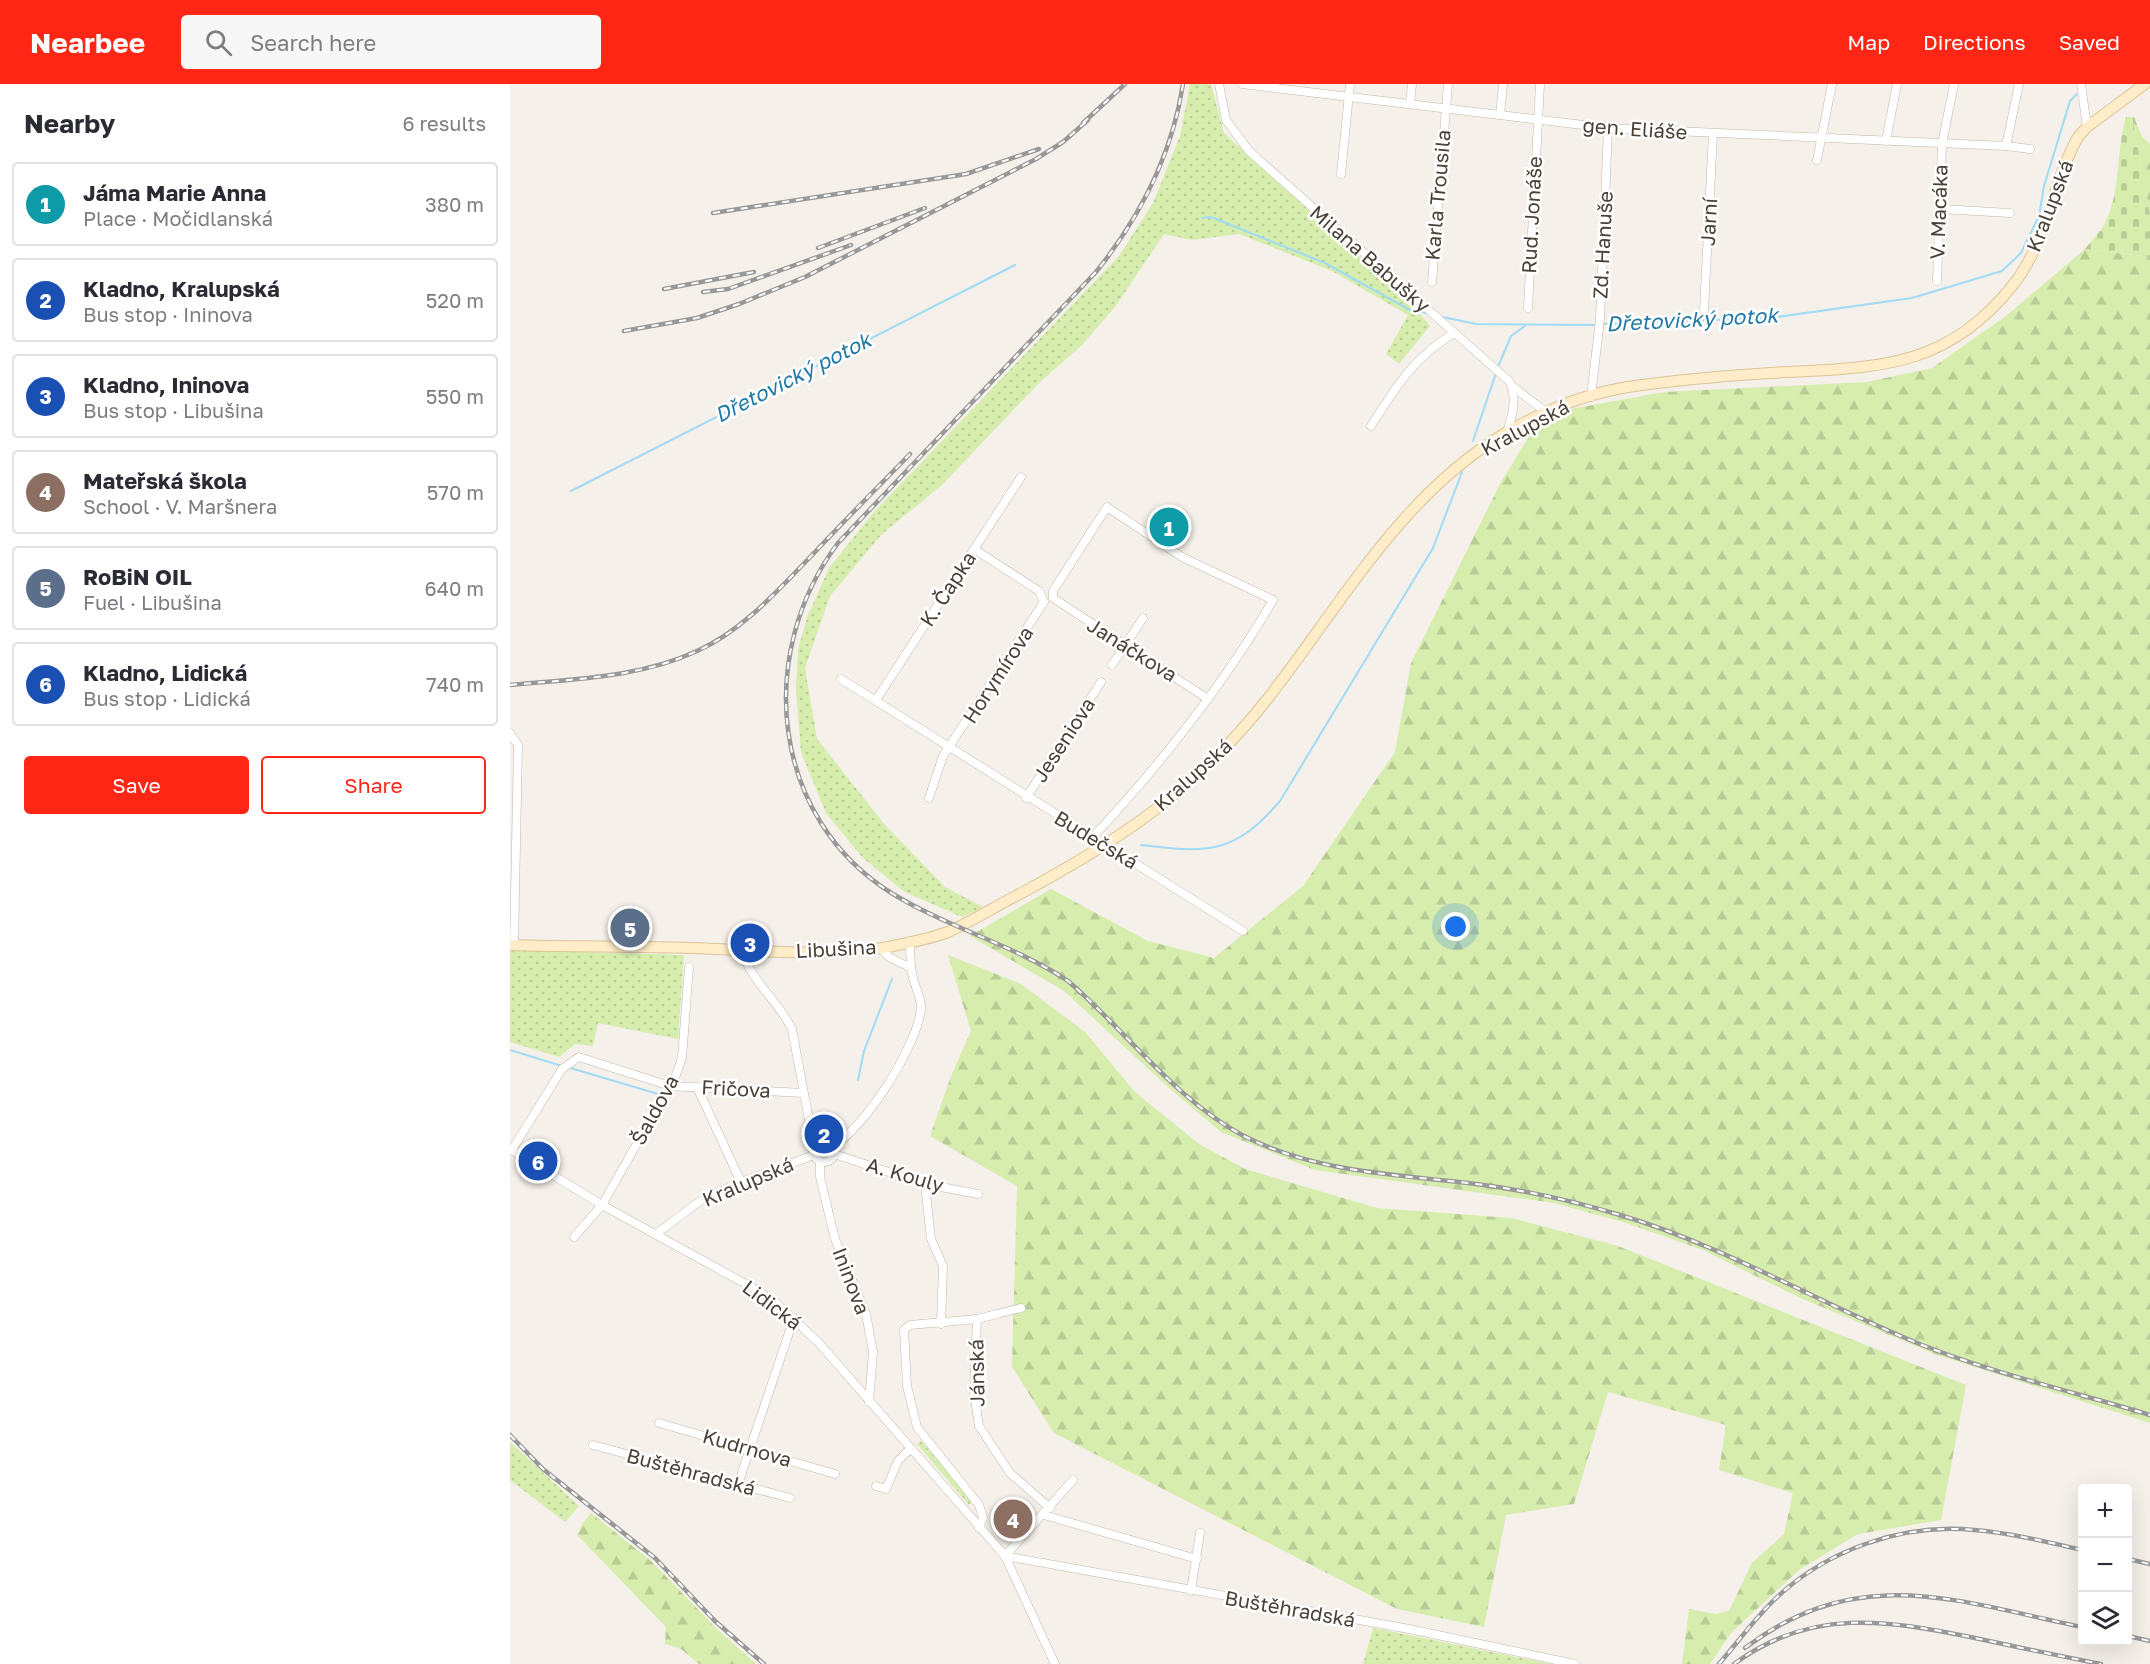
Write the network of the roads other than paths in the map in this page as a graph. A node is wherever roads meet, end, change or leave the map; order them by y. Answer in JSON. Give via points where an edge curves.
{"nodes":[{"id":1,"x":1219,"y":84,"type":"edge"},
{"id":2,"x":1242,"y":84,"type":"edge"},
{"id":3,"x":1350,"y":84,"type":"edge"},
{"id":4,"x":1412,"y":84,"type":"edge"},
{"id":5,"x":1448,"y":84,"type":"edge"},
{"id":6,"x":1503,"y":84,"type":"edge"},
{"id":7,"x":1540,"y":84,"type":"edge"},
{"id":8,"x":1832,"y":84,"type":"edge"},
{"id":9,"x":1898,"y":84,"type":"edge"},
{"id":10,"x":1954,"y":84,"type":"edge"},
{"id":11,"x":2019,"y":84,"type":"edge"},
{"id":12,"x":2081,"y":84,"type":"edge"},
{"id":13,"x":2145,"y":84,"type":"edge"},
{"id":14,"x":1349,"y":96,"type":"junction"},
{"id":15,"x":1410,"y":103,"type":"junction"},
{"id":16,"x":1445,"y":108,"type":"junction"},
{"id":17,"x":1500,"y":115,"type":"junction"},
{"id":18,"x":1537,"y":121,"type":"junction"},
{"id":19,"x":2087,"y":127,"type":"junction"},
{"id":20,"x":1608,"y":128,"type":"junction"},
{"id":21,"x":1713,"y":134,"type":"junction"},
{"id":22,"x":1821,"y":137,"type":"junction"},
{"id":23,"x":1886,"y":141,"type":"junction"},
{"id":24,"x":1942,"y":144,"type":"junction"},
{"id":25,"x":2006,"y":146,"type":"junction"},
{"id":26,"x":2030,"y":149,"type":"dead end"},
{"id":27,"x":1817,"y":160,"type":"dead end"},
{"id":28,"x":1341,"y":174,"type":"dead end"},
{"id":29,"x":1940,"y":209,"type":"junction"},
{"id":30,"x":2010,"y":213,"type":"dead end"},
{"id":31,"x":1937,"y":281,"type":"dead end"},
{"id":32,"x":1432,"y":282,"type":"dead end"},
{"id":33,"x":1528,"y":308,"type":"dead end"},
{"id":34,"x":1704,"y":310,"type":"dead end"},
{"id":35,"x":1454,"y":333,"type":"junction"},
{"id":36,"x":1512,"y":386,"type":"junction"},
{"id":37,"x":1591,"y":397,"type":"junction"},
{"id":38,"x":1546,"y":412,"type":"junction"},
{"id":39,"x":1371,"y":426,"type":"dead end"},
{"id":40,"x":1507,"y":432,"type":"junction"},
{"id":41,"x":1021,"y":477,"type":"dead end"},
{"id":42,"x":974,"y":549,"type":"junction"},
{"id":43,"x":1055,"y":602,"type":"joint"},
{"id":44,"x":1143,"y":618,"type":"dead end"},
{"id":45,"x":1125,"y":646,"type":"junction"},
{"id":46,"x":1112,"y":665,"type":"dead end"},
{"id":47,"x":841,"y":679,"type":"dead end"},
{"id":48,"x":1101,"y":682,"type":"dead end"},
{"id":49,"x":1208,"y":699,"type":"junction"},
{"id":50,"x":876,"y":700,"type":"junction"},
{"id":51,"x":510,"y":733,"type":"edge"},
{"id":52,"x":949,"y":749,"type":"junction"},
{"id":53,"x":929,"y":798,"type":"dead end"},
{"id":54,"x":1026,"y":798,"type":"junction"},
{"id":55,"x":1092,"y":838,"type":"junction"},
{"id":56,"x":1104,"y":844,"type":"junction"},
{"id":57,"x":1243,"y":931,"type":"dead end"},
{"id":58,"x":910,"y":941,"type":"junction"},
{"id":59,"x":512,"y":945,"type":"edge"},
{"id":60,"x":881,"y":948,"type":"junction"},
{"id":61,"x":742,"y":951,"type":"junction"},
{"id":62,"x":689,"y":967,"type":"dead end"},
{"id":63,"x":911,"y":968,"type":"junction"},
{"id":64,"x":670,"y":1086,"type":"junction"},
{"id":65,"x":697,"y":1087,"type":"junction"},
{"id":66,"x":803,"y":1093,"type":"junction"},
{"id":67,"x":511,"y":1149,"type":"edge"},
{"id":68,"x":833,"y":1150,"type":"junction"},
{"id":69,"x":816,"y":1154,"type":"junction"},
{"id":70,"x":741,"y":1182,"type":"junction"},
{"id":71,"x":925,"y":1184,"type":"junction"},
{"id":72,"x":978,"y":1194,"type":"dead end"},
{"id":73,"x":602,"y":1205,"type":"junction"},
{"id":74,"x":656,"y":1234,"type":"junction"},
{"id":75,"x":574,"y":1237,"type":"dead end"},
{"id":76,"x":1021,"y":1308,"type":"dead end"},
{"id":77,"x":794,"y":1318,"type":"junction"},
{"id":78,"x":978,"y":1319,"type":"junction"},
{"id":79,"x":941,"y":1324,"type":"junction"},
{"id":80,"x":869,"y":1402,"type":"junction"},
{"id":81,"x":659,"y":1423,"type":"dead end"},
{"id":82,"x":593,"y":1445,"type":"dead end"},
{"id":83,"x":749,"y":1449,"type":"junction"},
{"id":84,"x":910,"y":1449,"type":"junction"},
{"id":85,"x":835,"y":1474,"type":"dead end"},
{"id":86,"x":1073,"y":1480,"type":"dead end"},
{"id":87,"x":738,"y":1484,"type":"junction"},
{"id":88,"x":876,"y":1486,"type":"dead end"},
{"id":89,"x":790,"y":1498,"type":"dead end"},
{"id":90,"x":1050,"y":1508,"type":"junction"},
{"id":91,"x":1044,"y":1515,"type":"junction"},
{"id":92,"x":979,"y":1528,"type":"junction"},
{"id":93,"x":1200,"y":1533,"type":"dead end"},
{"id":94,"x":1005,"y":1556,"type":"junction"},
{"id":95,"x":1197,"y":1559,"type":"junction"},
{"id":96,"x":1191,"y":1591,"type":"junction"},
{"id":97,"x":1055,"y":1664,"type":"edge"},
{"id":98,"x":1575,"y":1664,"type":"edge"}],
"edges":[{"from":1,"to":35,"type":"street","name":"Milana Babušky","via":[[1226,120],[1249,151]]},
{"from":2,"to":14,"type":"street","name":"gen. Eliáše"},
{"from":3,"to":14,"type":"street"},
{"from":4,"to":15,"type":"street"},
{"from":5,"to":16,"type":"street","name":"Karla Trousila"},
{"from":6,"to":17,"type":"street"},
{"from":7,"to":18,"type":"street","name":"Rud. Jonáše"},
{"from":8,"to":22,"type":"street"},
{"from":9,"to":23,"type":"street"},
{"from":10,"to":24,"type":"street","name":"V. Macáka"},
{"from":11,"to":25,"type":"street"},
{"from":12,"to":19,"type":"street"},
{"from":13,"to":19,"type":"main road","name":"Kralupská"},
{"from":14,"to":15,"type":"street","name":"gen. Eliáše"},
{"from":14,"to":28,"type":"street"},
{"from":15,"to":16,"type":"street","name":"gen. Eliáše"},
{"from":16,"to":17,"type":"street","name":"gen. Eliáše"},
{"from":16,"to":32,"type":"street","name":"Karla Trousila"},
{"from":17,"to":18,"type":"street","name":"gen. Eliáše"},
{"from":18,"to":20,"type":"street","name":"gen. Eliáše"},
{"from":18,"to":33,"type":"street","name":"Rud. Jonáše"},
{"from":19,"to":37,"type":"main road","name":"Kralupská","via":[[2074,142],[2039,241],[2016,281],[1984,316],[1945,344],[1904,360],[1864,369],[1680,381],[1622,388]]},
{"from":20,"to":21,"type":"street","name":"gen. Eliáše"},
{"from":20,"to":37,"type":"street","name":"Zd. Hanuše","via":[[1600,319]]},
{"from":21,"to":22,"type":"street","name":"gen. Eliáše"},
{"from":21,"to":34,"type":"street","name":"Jarní"},
{"from":22,"to":23,"type":"street","name":"gen. Eliáše"},
{"from":22,"to":27,"type":"street"},
{"from":23,"to":24,"type":"street","name":"gen. Eliáše"},
{"from":24,"to":25,"type":"street","name":"gen. Eliáše"},
{"from":24,"to":29,"type":"street","name":"V. Macáka"},
{"from":25,"to":26,"type":"street","name":"gen. Eliáše"},
{"from":29,"to":30,"type":"street"},
{"from":29,"to":31,"type":"street","name":"V. Macáka"},
{"from":35,"to":36,"type":"street","name":"Milana Babušky"},
{"from":35,"to":39,"type":"street","via":[[1433,346],[1405,373]]},
{"from":36,"to":38,"type":"street","name":"Milana Babušky"},
{"from":36,"to":40,"type":"street"},
{"from":37,"to":38,"type":"main road","name":"Kralupská"},
{"from":38,"to":40,"type":"main road","name":"Kralupská"},
{"from":40,"to":56,"type":"main road","name":"Kralupská","via":[[1460,465],[1390,537],[1249,723],[1206,769],[1164,805]]},
{"from":41,"to":42,"type":"street","name":"K. Čapka"},
{"from":42,"to":50,"type":"street","name":"K. Čapka"},
{"from":42,"to":52,"type":"street","name":"Horymírova","via":[[1039,591],[1044,599]]},
{"from":43,"to":45,"type":"street","name":"Janáčkova"},
{"from":43,"to":49,"type":"street","name":"Kralupská","via":[[1053,591],[1107,507],[1182,557],[1273,600],[1240,657]]},
{"from":44,"to":45,"type":"street"},
{"from":45,"to":46,"type":"street"},
{"from":45,"to":49,"type":"street","name":"Janáčkova"},
{"from":47,"to":50,"type":"street","name":"Budečská"},
{"from":48,"to":54,"type":"street","name":"Jeseniova"},
{"from":49,"to":55,"type":"street","name":"Kralupská","via":[[1127,801]]},
{"from":50,"to":52,"type":"street","name":"Budečská"},
{"from":51,"to":59,"type":"street","via":[[518,745]]},
{"from":52,"to":53,"type":"street"},
{"from":52,"to":54,"type":"street","name":"Budečská"},
{"from":54,"to":55,"type":"street","name":"Budečská"},
{"from":55,"to":56,"type":"street","name":"Budečská"},
{"from":56,"to":57,"type":"street","name":"Budečská"},
{"from":56,"to":58,"type":"main road","name":"Kralupská","via":[[1052,877],[947,932]]},
{"from":58,"to":60,"type":"main road","name":"Libušina"},
{"from":58,"to":63,"type":"street"},
{"from":59,"to":61,"type":"main road","name":"Libušina"},
{"from":60,"to":61,"type":"main road","name":"Libušina"},
{"from":60,"to":63,"type":"street","via":[[889,957]]},
{"from":61,"to":66,"type":"street","name":"Ininova","via":[[792,1029]]},
{"from":62,"to":64,"type":"street","name":"Šaldova","via":[[682,1058]]},
{"from":63,"to":68,"type":"street","via":[[921,1008],[909,1048],[883,1092]]},
{"from":64,"to":65,"type":"street","name":"Fričova"},
{"from":64,"to":67,"type":"street","name":"Fričova","via":[[587,1058],[568,1062]]},
{"from":64,"to":73,"type":"street","name":"Šaldova"},
{"from":65,"to":66,"type":"street","name":"Fričova"},
{"from":65,"to":70,"type":"street"},
{"from":66,"to":69,"type":"street","name":"Ininova"},
{"from":67,"to":73,"type":"street","name":"Lidická"},
{"from":68,"to":69,"type":"street","via":[[827,1161]]},
{"from":68,"to":69,"type":"street","via":[[823,1141]]},
{"from":68,"to":71,"type":"street","name":"A. Kouly"},
{"from":69,"to":70,"type":"street","name":"Kralupská"},
{"from":69,"to":80,"type":"street","name":"Ininova","via":[[835,1239],[866,1314],[873,1352]]},
{"from":70,"to":74,"type":"street","name":"Kralupská","via":[[700,1201]]},
{"from":71,"to":72,"type":"street","name":"A. Kouly"},
{"from":71,"to":79,"type":"street","via":[[931,1239],[943,1266]]},
{"from":73,"to":74,"type":"street","name":"Lidická"},
{"from":73,"to":75,"type":"street","name":"Šaldova"},
{"from":74,"to":77,"type":"street","name":"Lidická","via":[[753,1288]]},
{"from":76,"to":78,"type":"street"},
{"from":77,"to":80,"type":"street","name":"Lidická"},
{"from":77,"to":83,"type":"street"},
{"from":78,"to":79,"type":"street"},
{"from":78,"to":90,"type":"street","name":"Jánská","via":[[974,1393],[979,1426],[1010,1473]]},
{"from":79,"to":92,"type":"street","via":[[910,1325],[904,1330],[907,1386],[923,1437],[979,1505],[983,1518]]},
{"from":80,"to":84,"type":"street","name":"Lidická"},
{"from":81,"to":83,"type":"street","name":"Kudrnova"},
{"from":82,"to":87,"type":"street","name":"Buštěhradská"},
{"from":83,"to":85,"type":"street","name":"Kudrnova"},
{"from":83,"to":87,"type":"street"},
{"from":84,"to":88,"type":"street","via":[[898,1461],[886,1489]]},
{"from":84,"to":92,"type":"street","name":"Lidická"},
{"from":86,"to":90,"type":"street"},
{"from":87,"to":89,"type":"street","name":"Buštěhradská"},
{"from":90,"to":91,"type":"street"},
{"from":91,"to":94,"type":"street"},
{"from":91,"to":95,"type":"street"},
{"from":92,"to":94,"type":"street","name":"Lidická"},
{"from":93,"to":95,"type":"street"},
{"from":94,"to":96,"type":"street","name":"Buštěhradská"},
{"from":94,"to":97,"type":"street","name":"Lidická"},
{"from":95,"to":96,"type":"street"},
{"from":96,"to":98,"type":"street","name":"Buštěhradská","via":[[1409,1629]]}]}
